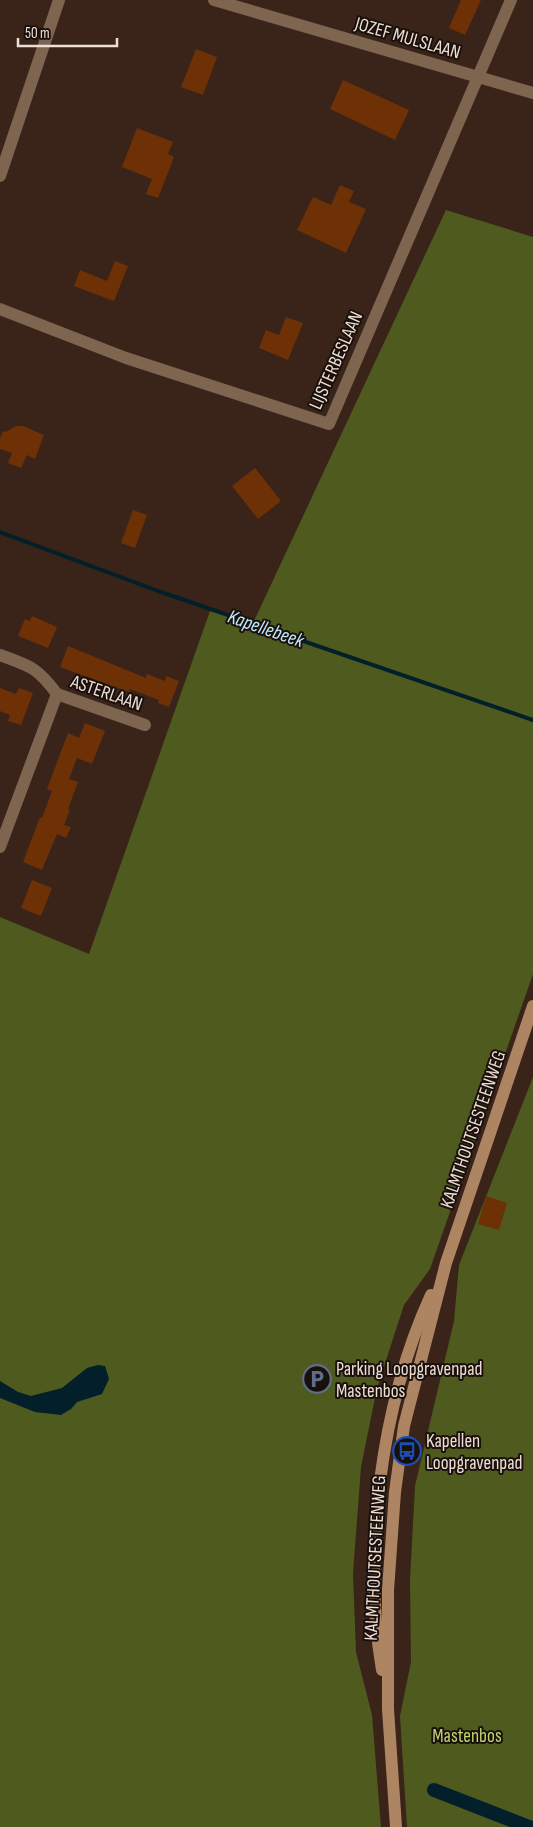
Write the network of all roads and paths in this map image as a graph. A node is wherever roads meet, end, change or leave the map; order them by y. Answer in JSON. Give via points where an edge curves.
{"nodes":[{"id":1,"x":58,"y":0,"type":"edge"},
{"id":2,"x":214,"y":0,"type":"edge"},
{"id":3,"x":510,"y":0,"type":"edge"},
{"id":4,"x":478,"y":76,"type":"junction"},
{"id":5,"x":533,"y":94,"type":"edge"},
{"id":6,"x":0,"y":176,"type":"edge"},
{"id":7,"x":0,"y":309,"type":"edge"},
{"id":8,"x":0,"y":655,"type":"edge"},
{"id":9,"x":57,"y":694,"type":"junction"},
{"id":10,"x":145,"y":725,"type":"dead end"},
{"id":11,"x":0,"y":846,"type":"edge"},
{"id":12,"x":533,"y":1006,"type":"edge"},
{"id":13,"x":396,"y":1827,"type":"edge"}],
"edges":[{"from":1,"to":6,"type":"street"},
{"from":2,"to":4,"type":"street","name":"JOZEF MULSLAAN"},
{"from":3,"to":4,"type":"street"},
{"from":4,"to":5,"type":"street","name":"JOZEF MULSLAAN"},
{"from":4,"to":7,"type":"street","name":"LIJSTERBESLAAN","via":[[329,424],[126,358]]},
{"from":8,"to":9,"type":"street","name":"ASTERLAAN","via":[[43,675]]},
{"from":9,"to":10,"type":"street","name":"ASTERLAAN"},
{"from":9,"to":11,"type":"street","name":"ASTERLAAN"},
{"from":12,"to":13,"type":"main road","name":"KALMTHOUTSESTEENWEG","via":[[446,1264],[422,1316],[390,1421],[375,1545],[374,1605],[388,1709]]}]}
